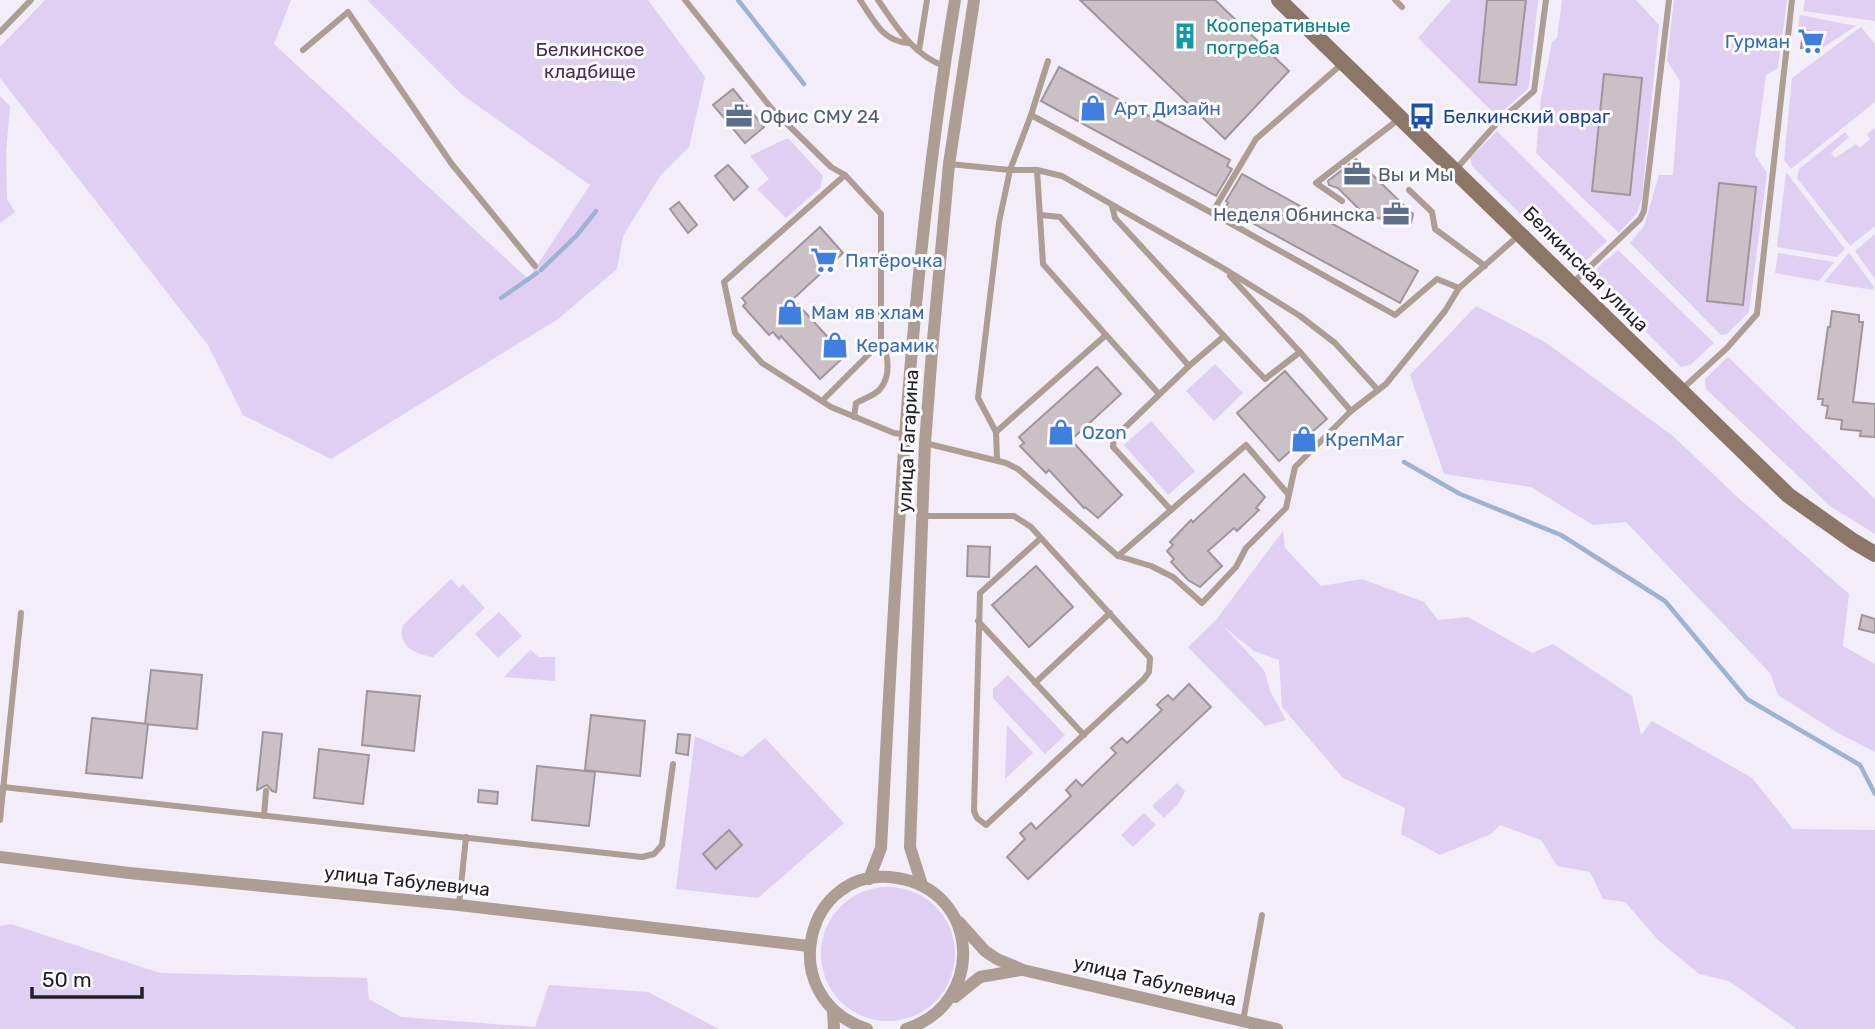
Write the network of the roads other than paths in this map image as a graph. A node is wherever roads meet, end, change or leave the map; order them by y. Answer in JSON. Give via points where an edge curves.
{"nodes":[{"id":1,"x":31,"y":0,"type":"edge"},
{"id":2,"x":685,"y":0,"type":"edge"},
{"id":3,"x":860,"y":0,"type":"edge"},
{"id":4,"x":877,"y":0,"type":"edge"},
{"id":5,"x":927,"y":0,"type":"edge"},
{"id":6,"x":955,"y":0,"type":"edge"},
{"id":7,"x":974,"y":0,"type":"edge"},
{"id":8,"x":1279,"y":0,"type":"edge"},
{"id":9,"x":1395,"y":0,"type":"edge"},
{"id":10,"x":1546,"y":0,"type":"edge"},
{"id":11,"x":1669,"y":0,"type":"edge"},
{"id":12,"x":1792,"y":0,"type":"edge"},
{"id":13,"x":1402,"y":7,"type":"dead end"},
{"id":14,"x":0,"y":32,"type":"edge"},
{"id":15,"x":908,"y":43,"type":"junction"},
{"id":16,"x":303,"y":50,"type":"dead end"},
{"id":17,"x":919,"y":50,"type":"junction"},
{"id":18,"x":1048,"y":61,"type":"dead end"},
{"id":19,"x":1344,"y":62,"type":"junction"},
{"id":20,"x":944,"y":66,"type":"junction"},
{"id":21,"x":1031,"y":115,"type":"junction"},
{"id":22,"x":1400,"y":117,"type":"junction"},
{"id":23,"x":949,"y":164,"type":"junction"},
{"id":24,"x":1010,"y":170,"type":"junction"},
{"id":25,"x":1037,"y":170,"type":"junction"},
{"id":26,"x":1455,"y":170,"type":"junction"},
{"id":27,"x":845,"y":175,"type":"junction"},
{"id":28,"x":1409,"y":190,"type":"dead end"},
{"id":29,"x":1342,"y":201,"type":"dead end"},
{"id":30,"x":1112,"y":205,"type":"junction"},
{"id":31,"x":1212,"y":213,"type":"junction"},
{"id":32,"x":1041,"y":215,"type":"junction"},
{"id":33,"x":1521,"y":234,"type":"junction"},
{"id":34,"x":535,"y":266,"type":"dead end"},
{"id":35,"x":1485,"y":266,"type":"junction"},
{"id":36,"x":1223,"y":268,"type":"junction"},
{"id":37,"x":1572,"y":284,"type":"junction"},
{"id":38,"x":1459,"y":288,"type":"junction"},
{"id":39,"x":1106,"y":335,"type":"junction"},
{"id":40,"x":1224,"y":336,"type":"junction"},
{"id":41,"x":881,"y":342,"type":"junction"},
{"id":42,"x":1300,"y":352,"type":"junction"},
{"id":43,"x":1189,"y":366,"type":"junction"},
{"id":44,"x":1378,"y":390,"type":"junction"},
{"id":45,"x":1679,"y":391,"type":"junction"},
{"id":46,"x":1158,"y":394,"type":"junction"},
{"id":47,"x":823,"y":400,"type":"junction"},
{"id":48,"x":1350,"y":411,"type":"junction"},
{"id":49,"x":854,"y":417,"type":"junction"},
{"id":50,"x":996,"y":432,"type":"junction"},
{"id":51,"x":906,"y":435,"type":"junction"},
{"id":52,"x":925,"y":443,"type":"junction"},
{"id":53,"x":997,"y":459,"type":"junction"},
{"id":54,"x":1288,"y":494,"type":"junction"},
{"id":55,"x":1171,"y":510,"type":"junction"},
{"id":56,"x":923,"y":516,"type":"junction"},
{"id":57,"x":1041,"y":538,"type":"junction"},
{"id":58,"x":1875,"y":554,"type":"edge"},
{"id":59,"x":1118,"y":556,"type":"junction"},
{"id":60,"x":22,"y":613,"type":"dead end"},
{"id":61,"x":1110,"y":613,"type":"junction"},
{"id":62,"x":978,"y":621,"type":"junction"},
{"id":63,"x":1035,"y":683,"type":"junction"},
{"id":64,"x":1084,"y":735,"type":"junction"},
{"id":65,"x":673,"y":764,"type":"dead end"},
{"id":66,"x":3,"y":787,"type":"junction"},
{"id":67,"x":266,"y":791,"type":"dead end"},
{"id":68,"x":264,"y":816,"type":"junction"},
{"id":69,"x":0,"y":820,"type":"edge"},
{"id":70,"x":466,"y":837,"type":"junction"},
{"id":71,"x":0,"y":857,"type":"edge"},
{"id":72,"x":869,"y":879,"type":"junction"},
{"id":73,"x":922,"y":885,"type":"junction"},
{"id":74,"x":459,"y":905,"type":"junction"},
{"id":75,"x":1262,"y":915,"type":"dead end"},
{"id":76,"x":956,"y":919,"type":"junction"},
{"id":77,"x":809,"y":946,"type":"junction"},
{"id":78,"x":1023,"y":970,"type":"junction"},
{"id":79,"x":949,"y":1002,"type":"junction"},
{"id":80,"x":833,"y":1011,"type":"junction"},
{"id":81,"x":1243,"y":1021,"type":"junction"},
{"id":82,"x":920,"y":1027,"type":"edge"},
{"id":83,"x":1259,"y":1027,"type":"edge"},
{"id":84,"x":834,"y":1029,"type":"edge"},
{"id":85,"x":867,"y":1029,"type":"edge"},
{"id":86,"x":906,"y":1029,"type":"edge"},
{"id":87,"x":1277,"y":1029,"type":"edge"}],
"edges":[{"from":1,"to":14,"type":"lane"},
{"from":2,"to":27,"type":"lane","via":[[772,109]]},
{"from":3,"to":15,"type":"lane","via":[[884,34],[895,42]]},
{"from":4,"to":15,"type":"lane"},
{"from":5,"to":17,"type":"lane"},
{"from":6,"to":20,"type":"street","name":"улица Гагарина"},
{"from":7,"to":23,"type":"street","name":"улица Гагарина"},
{"from":8,"to":19,"type":"main road","name":"Белкинская улица"},
{"from":9,"to":13,"type":"lane"},
{"from":10,"to":26,"type":"lane","via":[[1534,91],[1497,123]]},
{"from":11,"to":37,"type":"lane","via":[[1644,211]]},
{"from":12,"to":45,"type":"lane","via":[[1757,314]]},
{"from":15,"to":17,"type":"lane"},
{"from":16,"to":34,"type":"lane","via":[[348,12],[451,163]]},
{"from":17,"to":20,"type":"lane"},
{"from":18,"to":21,"type":"lane"},
{"from":19,"to":22,"type":"main road","name":"Белкинская улица"},
{"from":19,"to":31,"type":"lane","via":[[1256,139]]},
{"from":20,"to":51,"type":"street","name":"улица Гагарина"},
{"from":21,"to":24,"type":"lane"},
{"from":21,"to":31,"type":"lane"},
{"from":22,"to":26,"type":"main road","name":"Белкинская улица"},
{"from":22,"to":29,"type":"lane","via":[[1316,183]]},
{"from":23,"to":24,"type":"lane"},
{"from":23,"to":52,"type":"street","name":"улица Гагарина"},
{"from":24,"to":25,"type":"lane"},
{"from":24,"to":50,"type":"lane","via":[[999,222],[978,398]]},
{"from":25,"to":30,"type":"lane","via":[[1062,176]]},
{"from":25,"to":32,"type":"lane"},
{"from":26,"to":33,"type":"main road","name":"Белкинская улица"},
{"from":27,"to":41,"type":"lane","via":[[881,214]]},
{"from":27,"to":47,"type":"lane","via":[[724,282],[735,333],[762,363]]},
{"from":28,"to":35,"type":"lane","via":[[1432,212],[1435,229]]},
{"from":30,"to":36,"type":"lane"},
{"from":30,"to":40,"type":"lane","via":[[1115,218]]},
{"from":31,"to":38,"type":"lane","via":[[1395,315],[1437,279]]},
{"from":32,"to":39,"type":"lane","via":[[1043,264]]},
{"from":32,"to":43,"type":"lane","via":[[1060,217]]},
{"from":33,"to":35,"type":"lane"},
{"from":33,"to":37,"type":"main road","name":"Белкинская улица"},
{"from":35,"to":38,"type":"lane"},
{"from":36,"to":42,"type":"lane"},
{"from":36,"to":44,"type":"lane","via":[[1335,343]]},
{"from":37,"to":45,"type":"main road","name":"Белкинская улица"},
{"from":38,"to":44,"type":"lane"},
{"from":39,"to":46,"type":"lane"},
{"from":39,"to":50,"type":"lane"},
{"from":40,"to":42,"type":"lane","via":[[1265,379]]},
{"from":40,"to":43,"type":"lane"},
{"from":41,"to":47,"type":"lane"},
{"from":41,"to":49,"type":"lane","via":[[888,353],[886,376],[880,390],[856,403]]},
{"from":42,"to":48,"type":"lane"},
{"from":43,"to":46,"type":"lane"},
{"from":44,"to":48,"type":"lane"},
{"from":45,"to":58,"type":"main road","name":"Белкинская улица","via":[[1788,495]]},
{"from":46,"to":55,"type":"lane","via":[[1114,438],[1113,447]]},
{"from":47,"to":49,"type":"lane"},
{"from":48,"to":54,"type":"lane","via":[[1294,467]]},
{"from":49,"to":51,"type":"lane"},
{"from":50,"to":53,"type":"lane"},
{"from":51,"to":72,"type":"street","name":"улица Гагарина","via":[[881,848]]},
{"from":52,"to":53,"type":"lane"},
{"from":52,"to":56,"type":"street","name":"улица Гагарина"},
{"from":53,"to":59,"type":"lane","via":[[1018,470]]},
{"from":54,"to":55,"type":"lane","via":[[1246,445]]},
{"from":54,"to":59,"type":"lane","via":[[1286,509],[1246,548],[1236,567],[1202,603],[1174,578]]},
{"from":55,"to":59,"type":"lane"},
{"from":56,"to":57,"type":"lane","via":[[1014,516]]},
{"from":56,"to":73,"type":"street","name":"улица Гагарина","via":[[910,847]]},
{"from":57,"to":61,"type":"lane"},
{"from":57,"to":62,"type":"lane","via":[[980,593]]},
{"from":60,"to":66,"type":"lane"},
{"from":61,"to":63,"type":"lane"},
{"from":61,"to":64,"type":"lane","via":[[1150,658],[1149,672]]},
{"from":62,"to":63,"type":"lane"},
{"from":62,"to":64,"type":"lane","via":[[977,818],[990,823]]},
{"from":63,"to":64,"type":"lane"},
{"from":65,"to":70,"type":"lane","via":[[662,845],[651,856]]},
{"from":66,"to":68,"type":"lane"},
{"from":66,"to":69,"type":"lane"},
{"from":67,"to":68,"type":"lane"},
{"from":68,"to":70,"type":"lane"},
{"from":70,"to":74,"type":"lane"},
{"from":71,"to":74,"type":"street","name":"улица Табулевича"},
{"from":72,"to":73,"type":"street","via":[[896,877]]},
{"from":72,"to":77,"type":"street","via":[[851,885],[829,903]]},
{"from":73,"to":76,"type":"street","name":"улица Табулевича","via":[[941,899]]},
{"from":74,"to":77,"type":"street","name":"улица Табулевича"},
{"from":75,"to":81,"type":"lane"},
{"from":76,"to":78,"type":"street","name":"улица Табулевича","via":[[985,951]]},
{"from":76,"to":79,"type":"street","via":[[962,935],[963,970]]},
{"from":77,"to":80,"type":"street","via":[[810,970],[818,992]]},
{"from":78,"to":79,"type":"street","name":"улица Табулевича","via":[[980,977]]},
{"from":78,"to":81,"type":"street","name":"улица Табулевича"},
{"from":79,"to":82,"type":"street","name":"улица Табулевича"},
{"from":80,"to":84,"type":"street"},
{"from":80,"to":85,"type":"street"},
{"from":81,"to":83,"type":"street","name":"улица Табулевича"},
{"from":82,"to":86,"type":"street","name":"улица Табулевича"},
{"from":83,"to":87,"type":"street","name":"улица Табулевича"}]}
